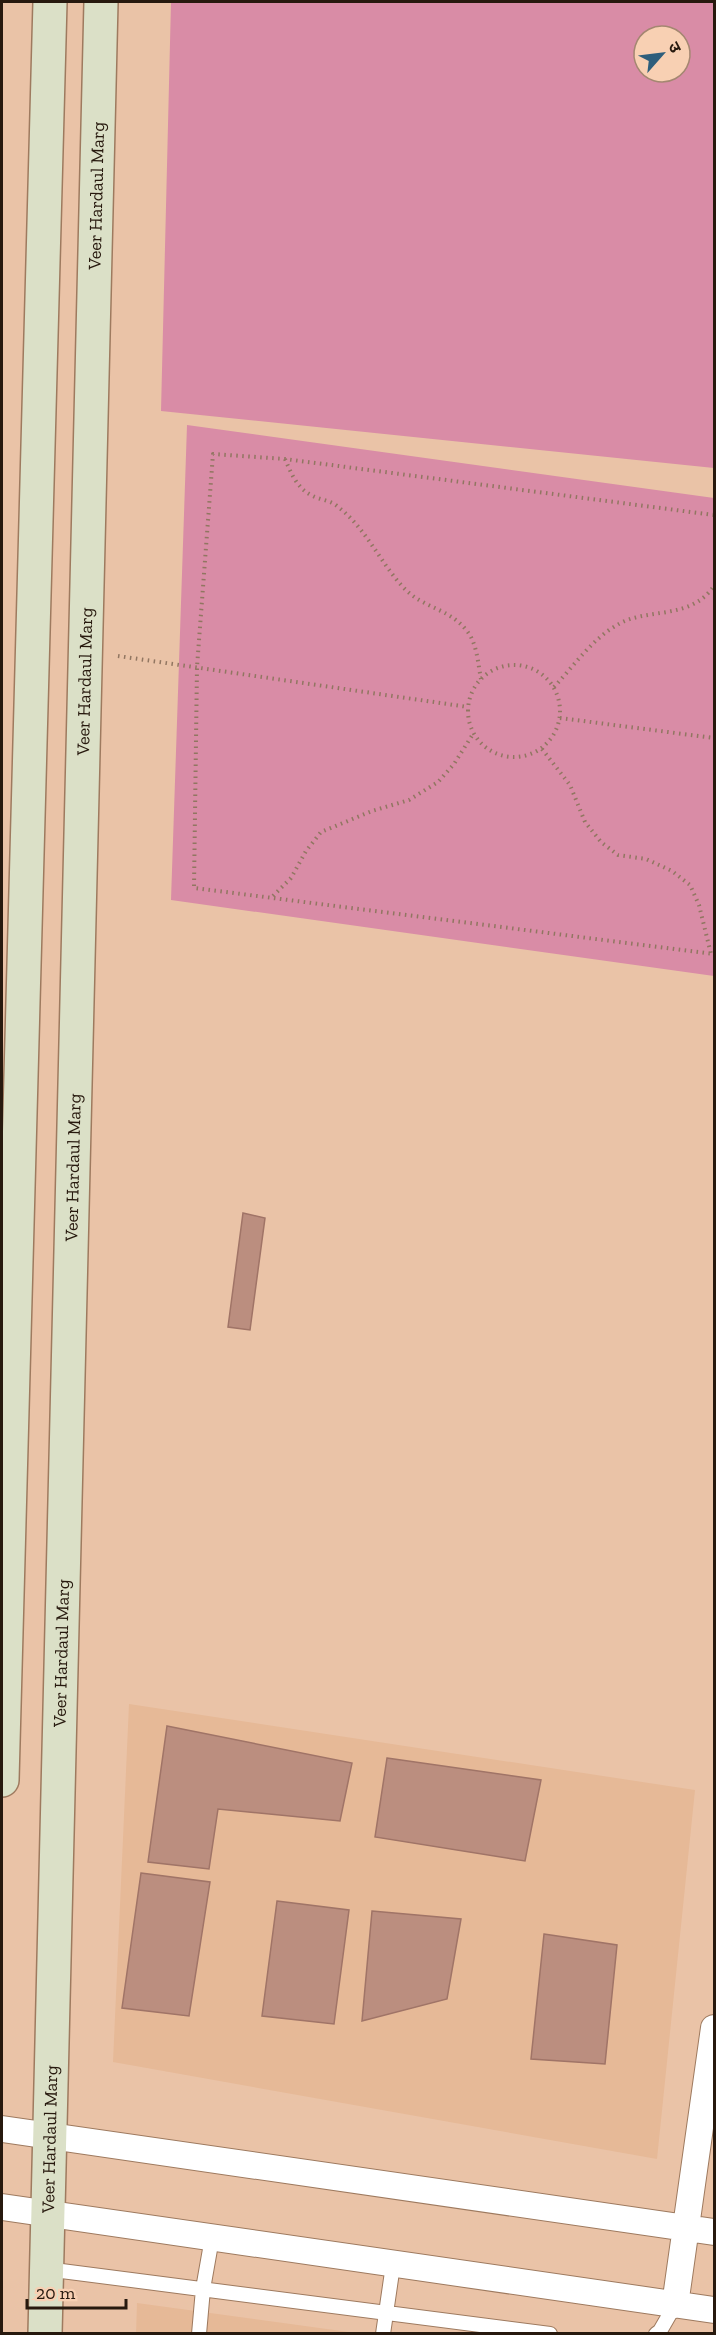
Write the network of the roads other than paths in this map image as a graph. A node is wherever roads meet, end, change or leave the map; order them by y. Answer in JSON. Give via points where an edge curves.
{"nodes":[{"id":1,"x":50,"y":2,"type":"edge"},
{"id":2,"x":101,"y":2,"type":"edge"},
{"id":3,"x":2,"y":1780,"type":"edge"},
{"id":4,"x":714,"y":2028,"type":"edge"},
{"id":5,"x":2,"y":2129,"type":"edge"},
{"id":6,"x":50,"y":2136,"type":"junction"},
{"id":7,"x":2,"y":2207,"type":"edge"},
{"id":8,"x":47,"y":2214,"type":"junction"},
{"id":9,"x":686,"y":2228,"type":"junction"},
{"id":10,"x":714,"y":2232,"type":"edge"},
{"id":11,"x":212,"y":2238,"type":"junction"},
{"id":12,"x":393,"y":2265,"type":"junction"},
{"id":13,"x":46,"y":2269,"type":"junction"},
{"id":14,"x":203,"y":2289,"type":"junction"},
{"id":15,"x":675,"y":2305,"type":"junction"},
{"id":16,"x":714,"y":2310,"type":"edge"},
{"id":17,"x":386,"y":2313,"type":"junction"},
{"id":18,"x":45,"y":2334,"type":"edge"},
{"id":19,"x":199,"y":2334,"type":"edge"},
{"id":20,"x":383,"y":2334,"type":"edge"},
{"id":21,"x":550,"y":2334,"type":"edge"},
{"id":22,"x":656,"y":2334,"type":"edge"}],
"edges":[{"from":1,"to":3,"type":"street"},
{"from":2,"to":6,"type":"street","name":"Veer Hardaul Marg"},
{"from":4,"to":9,"type":"street"},
{"from":5,"to":6,"type":"street"},
{"from":6,"to":8,"type":"street","name":"Veer Hardaul Marg"},
{"from":6,"to":9,"type":"street"},
{"from":7,"to":8,"type":"street"},
{"from":8,"to":11,"type":"street"},
{"from":8,"to":13,"type":"street","name":"Veer Hardaul Marg"},
{"from":9,"to":10,"type":"street"},
{"from":9,"to":15,"type":"street"},
{"from":11,"to":12,"type":"street"},
{"from":11,"to":14,"type":"lane"},
{"from":12,"to":15,"type":"street"},
{"from":12,"to":17,"type":"lane"},
{"from":13,"to":14,"type":"lane"},
{"from":13,"to":18,"type":"street","name":"Veer Hardaul Marg"},
{"from":14,"to":17,"type":"lane"},
{"from":14,"to":19,"type":"lane"},
{"from":15,"to":16,"type":"street"},
{"from":15,"to":22,"type":"lane"},
{"from":17,"to":20,"type":"lane"},
{"from":17,"to":21,"type":"lane"}]}
